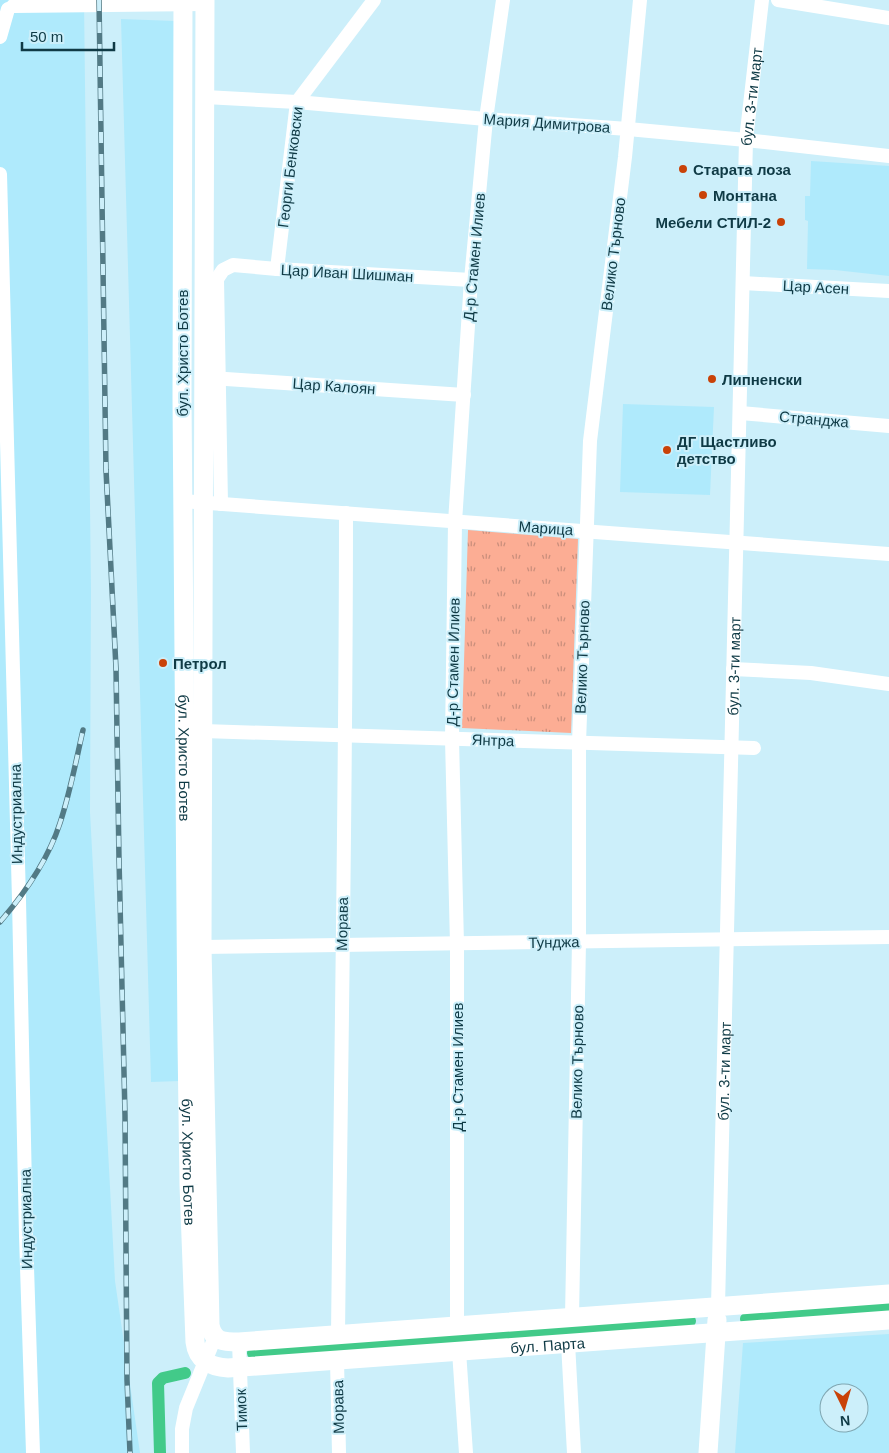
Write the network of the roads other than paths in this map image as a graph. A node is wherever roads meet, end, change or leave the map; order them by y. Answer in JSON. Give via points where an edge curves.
{"nodes":[{"id":1,"x":48,"y":0,"type":"edge"},
{"id":2,"x":374,"y":0,"type":"edge"},
{"id":3,"x":503,"y":0,"type":"edge"},
{"id":4,"x":640,"y":0,"type":"edge"},
{"id":5,"x":762,"y":0,"type":"edge"},
{"id":6,"x":778,"y":0,"type":"edge"},
{"id":7,"x":184,"y":2,"type":"edge"},
{"id":8,"x":205,"y":2,"type":"edge"},
{"id":9,"x":9,"y":6,"type":"edge"},
{"id":10,"x":75,"y":6,"type":"junction"},
{"id":11,"x":889,"y":18,"type":"edge"},
{"id":12,"x":0,"y":37,"type":"edge"},
{"id":13,"x":205,"y":97,"type":"junction"},
{"id":14,"x":296,"y":102,"type":"junction"},
{"id":15,"x":486,"y":119,"type":"junction"},
{"id":16,"x":628,"y":129,"type":"junction"},
{"id":17,"x":746,"y":140,"type":"junction"},
{"id":18,"x":889,"y":156,"type":"edge"},
{"id":19,"x":0,"y":174,"type":"edge"},
{"id":20,"x":277,"y":269,"type":"junction"},
{"id":21,"x":471,"y":280,"type":"junction"},
{"id":22,"x":743,"y":283,"type":"junction"},
{"id":23,"x":889,"y":292,"type":"edge"},
{"id":24,"x":212,"y":378,"type":"junction"},
{"id":25,"x":464,"y":395,"type":"junction"},
{"id":26,"x":740,"y":414,"type":"junction"},
{"id":27,"x":889,"y":426,"type":"edge"},
{"id":28,"x":4,"y":472,"type":"edge"},
{"id":29,"x":182,"y":501,"type":"junction"},
{"id":30,"x":203,"y":503,"type":"junction"},
{"id":31,"x":221,"y":504,"type":"junction"},
{"id":32,"x":346,"y":513,"type":"junction"},
{"id":33,"x":455,"y":522,"type":"junction"},
{"id":34,"x":586,"y":531,"type":"junction"},
{"id":35,"x":737,"y":542,"type":"junction"},
{"id":36,"x":889,"y":554,"type":"edge"},
{"id":37,"x":734,"y":670,"type":"junction"},
{"id":38,"x":889,"y":684,"type":"edge"},
{"id":39,"x":203,"y":731,"type":"junction"},
{"id":40,"x":346,"y":735,"type":"junction"},
{"id":41,"x":452,"y":739,"type":"junction"},
{"id":42,"x":579,"y":742,"type":"junction"},
{"id":43,"x":732,"y":747,"type":"junction"},
{"id":44,"x":754,"y":748,"type":"dead end"},
{"id":45,"x":889,"y":937,"type":"edge"},
{"id":46,"x":727,"y":940,"type":"junction"},
{"id":47,"x":578,"y":942,"type":"junction"},
{"id":48,"x":457,"y":944,"type":"junction"},
{"id":49,"x":342,"y":945,"type":"junction"},
{"id":50,"x":210,"y":947,"type":"junction"},
{"id":51,"x":889,"y":1294,"type":"edge"},
{"id":52,"x":718,"y":1306,"type":"junction"},
{"id":53,"x":572,"y":1317,"type":"junction"},
{"id":54,"x":889,"y":1320,"type":"edge"},
{"id":55,"x":457,"y":1326,"type":"junction"},
{"id":56,"x":717,"y":1332,"type":"junction"},
{"id":57,"x":338,"y":1335,"type":"junction"},
{"id":58,"x":215,"y":1337,"type":"junction"},
{"id":59,"x":239,"y":1342,"type":"junction"},
{"id":60,"x":568,"y":1343,"type":"junction"},
{"id":61,"x":459,"y":1351,"type":"junction"},
{"id":62,"x":336,"y":1360,"type":"junction"},
{"id":63,"x":205,"y":1362,"type":"junction"},
{"id":64,"x":240,"y":1367,"type":"junction"},
{"id":65,"x":33,"y":1453,"type":"edge"},
{"id":66,"x":182,"y":1453,"type":"edge"},
{"id":67,"x":243,"y":1453,"type":"edge"},
{"id":68,"x":339,"y":1453,"type":"edge"},
{"id":69,"x":466,"y":1453,"type":"edge"},
{"id":70,"x":574,"y":1453,"type":"edge"},
{"id":71,"x":708,"y":1453,"type":"edge"}],
"edges":[{"from":1,"to":10,"type":"street"},
{"from":2,"to":14,"type":"street","name":"Георги Бенковски"},
{"from":3,"to":15,"type":"street","name":"Д-р Стамен Илиев"},
{"from":4,"to":16,"type":"street","name":"Велико Търново"},
{"from":5,"to":17,"type":"street","name":"бул. 3-ти март"},
{"from":6,"to":11,"type":"street"},
{"from":7,"to":8,"type":"street"},
{"from":7,"to":10,"type":"street"},
{"from":7,"to":29,"type":"main road","name":"бул. Христо Ботев"},
{"from":8,"to":13,"type":"main road","name":"бул. Христо Ботев"},
{"from":9,"to":10,"type":"street"},
{"from":9,"to":12,"type":"street"},
{"from":13,"to":14,"type":"street","name":"Мария Димитрова"},
{"from":13,"to":24,"type":"main road","name":"бул. Христо Ботев"},
{"from":14,"to":15,"type":"street","name":"Мария Димитрова"},
{"from":14,"to":20,"type":"street","name":"Георги Бенковски"},
{"from":15,"to":16,"type":"street","name":"Мария Димитрова"},
{"from":15,"to":21,"type":"street","name":"Д-р Стамен Илиев"},
{"from":16,"to":17,"type":"street","name":"Мария Димитрова"},
{"from":16,"to":34,"type":"street","name":"Велико Търново","via":[[590,441]]},
{"from":17,"to":18,"type":"street","name":"Мария Димитрова"},
{"from":17,"to":22,"type":"street","name":"бул. 3-ти март"},
{"from":19,"to":28,"type":"street","name":"Индустриална"},
{"from":20,"to":21,"type":"street","name":"Цар Иван Шишман"},
{"from":20,"to":24,"type":"street","name":"Цар Иван Шишман","via":[[233,265],[223,270],[217,279]]},
{"from":21,"to":25,"type":"street","name":"Д-р Стамен Илиев"},
{"from":22,"to":23,"type":"street","name":"Цар Асен"},
{"from":22,"to":26,"type":"street","name":"бул. 3-ти март"},
{"from":24,"to":25,"type":"street","name":"Цар Калоян"},
{"from":24,"to":30,"type":"main road","name":"бул. Христо Ботев"},
{"from":24,"to":31,"type":"street"},
{"from":25,"to":33,"type":"street","name":"Д-р Стамен Илиев"},
{"from":26,"to":27,"type":"street","name":"Странджа"},
{"from":26,"to":35,"type":"street","name":"бул. 3-ти март"},
{"from":28,"to":65,"type":"street","name":"Индустриална"},
{"from":29,"to":30,"type":"street","name":"Марица"},
{"from":29,"to":63,"type":"main road","name":"бул. Христо Ботев","via":[[189,1184],[195,1342]]},
{"from":30,"to":31,"type":"street","name":"Марица"},
{"from":30,"to":39,"type":"main road","name":"бул. Христо Ботев"},
{"from":31,"to":32,"type":"street","name":"Марица"},
{"from":32,"to":33,"type":"street","name":"Марица"},
{"from":32,"to":40,"type":"street","name":"Морава"},
{"from":33,"to":34,"type":"street","name":"Марица"},
{"from":33,"to":41,"type":"street","name":"Д-р Стамен Илиев"},
{"from":34,"to":35,"type":"street","name":"Марица"},
{"from":34,"to":42,"type":"street","name":"Велико Търново"},
{"from":35,"to":36,"type":"street","name":"Марица"},
{"from":35,"to":37,"type":"street","name":"бул. 3-ти март"},
{"from":37,"to":38,"type":"street","via":[[811,673]]},
{"from":37,"to":43,"type":"street","name":"бул. 3-ти март"},
{"from":39,"to":40,"type":"street","name":"Янтра"},
{"from":39,"to":50,"type":"main road","name":"бул. Христо Ботев"},
{"from":40,"to":41,"type":"street","name":"Янтра"},
{"from":40,"to":49,"type":"street","name":"Морава"},
{"from":41,"to":42,"type":"street","name":"Янтра"},
{"from":41,"to":48,"type":"street","name":"Д-р Стамен Илиев"},
{"from":42,"to":43,"type":"street","name":"Янтра"},
{"from":42,"to":47,"type":"street","name":"Велико Търново"},
{"from":43,"to":44,"type":"street","name":"Янтра"},
{"from":43,"to":46,"type":"street","name":"бул. 3-ти март"},
{"from":45,"to":46,"type":"street","name":"Тунджа"},
{"from":46,"to":47,"type":"street","name":"Тунджа"},
{"from":46,"to":52,"type":"street","name":"бул. 3-ти март"},
{"from":47,"to":48,"type":"street","name":"Тунджа"},
{"from":47,"to":53,"type":"street","name":"Велико Търново"},
{"from":48,"to":49,"type":"street","name":"Тунджа"},
{"from":48,"to":55,"type":"street","name":"Д-р Стамен Илиев"},
{"from":49,"to":50,"type":"street","name":"Тунджа"},
{"from":49,"to":57,"type":"street","name":"Морава"},
{"from":50,"to":58,"type":"main road","name":"бул. Христо Ботев","via":[[210,1325]]},
{"from":51,"to":52,"type":"main road","name":"бул. Парта"},
{"from":52,"to":53,"type":"main road","name":"бул. Парта"},
{"from":52,"to":56,"type":"main road","name":"бул. 3-ти март"},
{"from":53,"to":55,"type":"main road","name":"бул. Парта"},
{"from":54,"to":56,"type":"main road","name":"бул. Парта"},
{"from":55,"to":57,"type":"main road","name":"бул. Парта"},
{"from":56,"to":60,"type":"main road","name":"бул. Парта"},
{"from":56,"to":71,"type":"main road","name":"бул. 3-ти март"},
{"from":57,"to":59,"type":"main road","name":"бул. Парта"},
{"from":58,"to":59,"type":"main road","name":"бул. Парта"},
{"from":58,"to":63,"type":"street"},
{"from":59,"to":64,"type":"street","name":"Тимок"},
{"from":60,"to":61,"type":"main road","name":"бул. Парта"},
{"from":60,"to":70,"type":"street"},
{"from":61,"to":62,"type":"main road","name":"бул. Парта"},
{"from":61,"to":69,"type":"street"},
{"from":62,"to":64,"type":"main road","name":"бул. Парта"},
{"from":62,"to":68,"type":"street","name":"Морава"},
{"from":63,"to":64,"type":"main road","name":"бул. Парта","via":[[220,1367]]},
{"from":63,"to":66,"type":"street","via":[[186,1408]]},
{"from":64,"to":67,"type":"street","name":"Тимок"}]}
